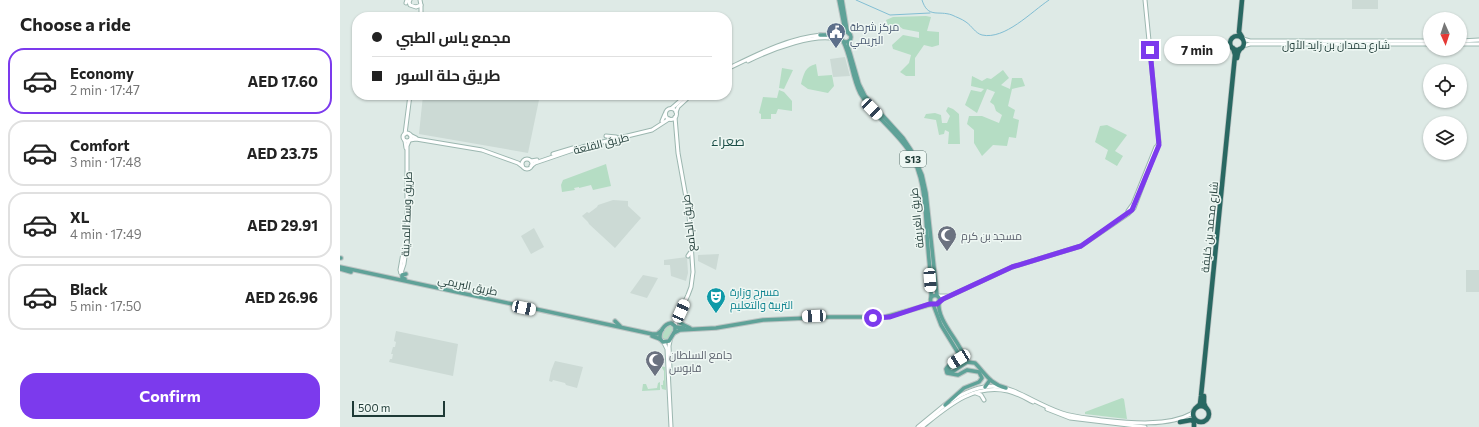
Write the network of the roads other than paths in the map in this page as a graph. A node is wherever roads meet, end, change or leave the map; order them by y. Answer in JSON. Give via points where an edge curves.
{"nodes":[{"id":1,"x":420,"y":0,"type":"edge"},
{"id":2,"x":841,"y":0,"type":"edge"},
{"id":3,"x":1144,"y":0,"type":"edge"},
{"id":4,"x":1240,"y":0,"type":"edge"},
{"id":5,"x":408,"y":1,"type":"edge"},
{"id":6,"x":421,"y":5,"type":"junction"},
{"id":7,"x":416,"y":7,"type":"junction"},
{"id":8,"x":419,"y":12,"type":"edge"},
{"id":9,"x":420,"y":12,"type":"edge"},
{"id":10,"x":844,"y":25,"type":"junction"},
{"id":11,"x":842,"y":34,"type":"junction"},
{"id":12,"x":849,"y":34,"type":"junction"},
{"id":13,"x":820,"y":36,"type":"junction"},
{"id":14,"x":1234,"y":36,"type":"junction"},
{"id":15,"x":1242,"y":38,"type":"junction"},
{"id":16,"x":1479,"y":40,"type":"edge"},
{"id":17,"x":842,"y":41,"type":"junction"},
{"id":18,"x":849,"y":41,"type":"junction"},
{"id":19,"x":1467,"y":41,"type":"edge"},
{"id":20,"x":1423,"y":42,"type":"edge"},
{"id":21,"x":1423,"y":42,"type":"edge"},
{"id":22,"x":1467,"y":43,"type":"edge"},
{"id":23,"x":1479,"y":44,"type":"edge"},
{"id":24,"x":1242,"y":47,"type":"junction"},
{"id":25,"x":1233,"y":48,"type":"junction"},
{"id":26,"x":732,"y":68,"type":"edge"},
{"id":27,"x":732,"y":68,"type":"edge"},
{"id":28,"x":410,"y":100,"type":"edge"},
{"id":29,"x":411,"y":100,"type":"edge"},
{"id":30,"x":681,"y":100,"type":"edge"},
{"id":31,"x":686,"y":100,"type":"edge"},
{"id":32,"x":671,"y":108,"type":"junction"},
{"id":33,"x":676,"y":112,"type":"junction"},
{"id":34,"x":665,"y":114,"type":"junction"},
{"id":35,"x":879,"y":116,"type":"junction"},
{"id":36,"x":676,"y":117,"type":"junction"},
{"id":37,"x":670,"y":119,"type":"junction"},
{"id":38,"x":889,"y":122,"type":"junction"},
{"id":39,"x":405,"y":134,"type":"junction"},
{"id":40,"x":410,"y":135,"type":"junction"},
{"id":41,"x":606,"y":136,"type":"dead end"},
{"id":42,"x":616,"y":137,"type":"junction"},
{"id":43,"x":610,"y":140,"type":"junction"},
{"id":44,"x":619,"y":140,"type":"dead end"},
{"id":45,"x":404,"y":141,"type":"junction"},
{"id":46,"x":409,"y":141,"type":"junction"},
{"id":47,"x":582,"y":147,"type":"junction"},
{"id":48,"x":580,"y":151,"type":"dead end"},
{"id":49,"x":523,"y":160,"type":"junction"},
{"id":50,"x":531,"y":161,"type":"junction"},
{"id":51,"x":550,"y":161,"type":"dead end"},
{"id":52,"x":538,"y":162,"type":"junction"},
{"id":53,"x":522,"y":166,"type":"junction"},
{"id":54,"x":531,"y":166,"type":"junction"},
{"id":55,"x":340,"y":268,"type":"edge"},
{"id":56,"x":400,"y":268,"type":"junction"},
{"id":57,"x":396,"y":272,"type":"dead end"},
{"id":58,"x":406,"y":274,"type":"dead end"},
{"id":59,"x":429,"y":286,"type":"junction"},
{"id":60,"x":937,"y":296,"type":"junction"},
{"id":61,"x":931,"y":298,"type":"junction"},
{"id":62,"x":939,"y":302,"type":"junction"},
{"id":63,"x":933,"y":304,"type":"junction"},
{"id":64,"x":681,"y":311,"type":"junction"},
{"id":65,"x":615,"y":321,"type":"dead end"},
{"id":66,"x":669,"y":323,"type":"junction"},
{"id":67,"x":675,"y":326,"type":"junction"},
{"id":68,"x":620,"y":327,"type":"junction"},
{"id":69,"x":690,"y":328,"type":"junction"},
{"id":70,"x":662,"y":330,"type":"junction"},
{"id":71,"x":674,"y":333,"type":"junction"},
{"id":72,"x":662,"y":340,"type":"junction"},
{"id":73,"x":670,"y":341,"type":"junction"},
{"id":74,"x":956,"y":346,"type":"junction"},
{"id":75,"x":984,"y":377,"type":"junction"},
{"id":76,"x":990,"y":380,"type":"junction"},
{"id":77,"x":1006,"y":388,"type":"junction"},
{"id":78,"x":984,"y":389,"type":"junction"},
{"id":79,"x":972,"y":393,"type":"junction"},
{"id":80,"x":984,"y":400,"type":"dead end"},
{"id":81,"x":945,"y":405,"type":"junction"},
{"id":82,"x":1197,"y":407,"type":"junction"},
{"id":83,"x":1206,"y":408,"type":"junction"},
{"id":84,"x":1193,"y":413,"type":"junction"},
{"id":85,"x":1195,"y":419,"type":"junction"},
{"id":86,"x":1180,"y":422,"type":"junction"},
{"id":87,"x":1202,"y":422,"type":"junction"},
{"id":88,"x":1164,"y":426,"type":"edge"},
{"id":89,"x":672,"y":427,"type":"edge"},
{"id":90,"x":918,"y":427,"type":"edge"},
{"id":91,"x":922,"y":427,"type":"edge"},
{"id":92,"x":1145,"y":427,"type":"edge"},
{"id":93,"x":1195,"y":427,"type":"edge"}],
"edges":[{"from":1,"to":6,"type":"main road"},
{"from":2,"to":10,"type":"main road","number":"S13"},
{"from":2,"to":12,"type":"main road","number":"S13"},
{"from":3,"to":60,"type":"main road","via":[[1157,145],[1130,209],[1080,244],[1011,265],[947,296]]},
{"from":3,"to":62,"type":"main road","via":[[1159,142],[1134,208],[1081,246],[1012,267]]},
{"from":4,"to":14,"type":"highway","via":[[1237,31]]},
{"from":4,"to":15,"type":"highway","via":[[1239,30]]},
{"from":5,"to":7,"type":"main road","via":[[411,6]]},
{"from":6,"to":7,"type":"main road"},
{"from":6,"to":9,"type":"main road"},
{"from":7,"to":8,"type":"main road"},
{"from":10,"to":11,"type":"main road","number":"S13"},
{"from":10,"to":13,"type":"main road","via":[[838,34]]},
{"from":11,"to":12,"type":"main road"},
{"from":11,"to":13,"type":"main road"},
{"from":11,"to":17,"type":"main road","number":"S13"},
{"from":12,"to":18,"type":"main road","number":"S13"},
{"from":13,"to":26,"type":"main road","via":[[805,38],[766,51]]},
{"from":14,"to":15,"type":"highway"},
{"from":14,"to":25,"type":"highway","via":[[1230,43]]},
{"from":15,"to":20,"type":"main road","name":"شارع حمدان بن زايد الأول","via":[[1250,41]]},
{"from":15,"to":24,"type":"highway"},
{"from":16,"to":19,"type":"main road"},
{"from":17,"to":18,"type":"main road"},
{"from":17,"to":27,"type":"main road","via":[[828,38],[806,40]]},
{"from":17,"to":35,"type":"main road","name":"طريق الغريفة","number":"S13","via":[[858,87]]},
{"from":18,"to":38,"type":"main road","name":"طريق الغريفة","number":"S13","via":[[848,47],[859,84],[868,99]]},
{"from":21,"to":24,"type":"main road","name":"شارع حمدان بن زايد الأول","via":[[1250,44]]},
{"from":22,"to":23,"type":"main road"},
{"from":24,"to":25,"type":"highway","via":[[1236,50]]},
{"from":24,"to":83,"type":"highway","name":"شارع محمد بن خليفة","via":[[1237,55],[1204,401]]},
{"from":25,"to":82,"type":"highway","name":"شارع محمد بن خليفة","via":[[1235,55],[1202,396]]},
{"from":28,"to":39,"type":"main road"},
{"from":29,"to":40,"type":"main road"},
{"from":30,"to":32,"type":"main road"},
{"from":31,"to":33,"type":"main road"},
{"from":32,"to":33,"type":"main road"},
{"from":32,"to":34,"type":"main road","via":[[666,110]]},
{"from":33,"to":36,"type":"main road"},
{"from":34,"to":37,"type":"main road"},
{"from":34,"to":42,"type":"main road","name":"طريق القلعة","via":[[664,119],[655,127]]},
{"from":35,"to":38,"type":"main road","via":[[888,124]]},
{"from":35,"to":61,"type":"main road","name":"طريق الغريفة","number":"S13","via":[[909,151],[920,176]]},
{"from":36,"to":37,"type":"main road"},
{"from":36,"to":64,"type":"main road","name":"طريق الجامع","via":[[678,153],[689,210],[693,272],[691,286]]},
{"from":37,"to":43,"type":"main road","name":"طريق القلعة","via":[[652,130]]},
{"from":37,"to":66,"type":"main road","name":"طريق الجامع","via":[[674,123],[677,159],[687,206],[691,272],[690,286],[676,317]]},
{"from":38,"to":60,"type":"main road","name":"طريق الغريفة","number":"S13","via":[[911,150],[922,176]]},
{"from":39,"to":40,"type":"main road"},
{"from":39,"to":45,"type":"main road","name":"طريق وسط المدينة"},
{"from":40,"to":46,"type":"main road"},
{"from":40,"to":49,"type":"main road","via":[[482,148],[518,161]]},
{"from":41,"to":42,"type":"main road"},
{"from":42,"to":50,"type":"main road","name":"طريق القلعة","via":[[588,142]]},
{"from":43,"to":44,"type":"main road"},
{"from":43,"to":47,"type":"main road","name":"طريق القلعة"},
{"from":45,"to":46,"type":"main road"},
{"from":45,"to":56,"type":"main road","name":"طريق وسط المدينة","via":[[405,236]]},
{"from":46,"to":53,"type":"main road","via":[[416,139],[482,150]]},
{"from":46,"to":56,"type":"main road","name":"طريق وسط المدينة","via":[[407,242],[401,273]]},
{"from":47,"to":48,"type":"main road"},
{"from":47,"to":52,"type":"main road","name":"طريق القلعة"},
{"from":49,"to":50,"type":"main road"},
{"from":49,"to":53,"type":"main road"},
{"from":50,"to":54,"type":"main road"},
{"from":51,"to":52,"type":"main road"},
{"from":52,"to":54,"type":"main road","name":"طريق القلعة"},
{"from":53,"to":54,"type":"main road","via":[[527,169]]},
{"from":55,"to":59,"type":"main road","name":"طريق البريمي"},
{"from":55,"to":72,"type":"main road","name":"طريق البريمي"},
{"from":56,"to":57,"type":"main road"},
{"from":58,"to":59,"type":"main road","via":[[403,274],[402,278]]},
{"from":59,"to":68,"type":"main road","name":"طريق البريمي"},
{"from":60,"to":61,"type":"main road"},
{"from":60,"to":62,"type":"main road","name":"طريق الغريفة"},
{"from":61,"to":63,"type":"main road","name":"طريق الغريفة"},
{"from":61,"to":69,"type":"main road","via":[[923,304],[886,315],[754,319]]},
{"from":62,"to":63,"type":"main road"},
{"from":62,"to":74,"type":"main road","via":[[944,323]]},
{"from":63,"to":71,"type":"main road","via":[[885,317],[763,320],[706,330],[680,330]]},
{"from":63,"to":74,"type":"main road","via":[[941,324]]},
{"from":64,"to":67,"type":"main road","name":"طريق الجامع"},
{"from":64,"to":69,"type":"main road","via":[[680,322]]},
{"from":65,"to":68,"type":"main road"},
{"from":66,"to":67,"type":"main road"},
{"from":66,"to":70,"type":"main road"},
{"from":67,"to":69,"type":"main road"},
{"from":67,"to":71,"type":"main road"},
{"from":68,"to":70,"type":"main road","name":"طريق البريمي","via":[[655,334]]},
{"from":70,"to":72,"type":"main road"},
{"from":71,"to":73,"type":"main road"},
{"from":72,"to":73,"type":"main road"},
{"from":72,"to":89,"type":"main road","via":[[667,349]]},
{"from":73,"to":89,"type":"main road"},
{"from":74,"to":75,"type":"main road","via":[[960,357],[947,366],[947,373],[958,375],[969,370],[979,372]]},
{"from":74,"to":75,"type":"main road","via":[[964,358],[949,368],[949,371],[952,372],[969,362],[976,364]]},
{"from":75,"to":76,"type":"main road"},
{"from":75,"to":81,"type":"main road","via":[[964,388]]},
{"from":76,"to":77,"type":"main road"},
{"from":76,"to":78,"type":"main road"},
{"from":77,"to":78,"type":"main road"},
{"from":77,"to":84,"type":"main road","via":[[1057,412],[1075,416],[1155,425],[1175,421]]},
{"from":78,"to":79,"type":"main road"},
{"from":78,"to":81,"type":"main road","via":[[969,391]]},
{"from":78,"to":92,"type":"main road","via":[[1012,392],[1056,414],[1070,418]]},
{"from":79,"to":80,"type":"main road","via":[[980,394]]},
{"from":79,"to":91,"type":"main road","via":[[947,406]]},
{"from":81,"to":90,"type":"main road"},
{"from":82,"to":83,"type":"highway"},
{"from":82,"to":84,"type":"highway"},
{"from":83,"to":87,"type":"highway","via":[[1209,415]]},
{"from":84,"to":85,"type":"highway"},
{"from":85,"to":86,"type":"main road"},
{"from":85,"to":87,"type":"highway"},
{"from":85,"to":93,"type":"highway"},
{"from":86,"to":88,"type":"main road"},
{"from":86,"to":93,"type":"highway","via":[[1191,420]]},
{"from":87,"to":93,"type":"highway"}]}
